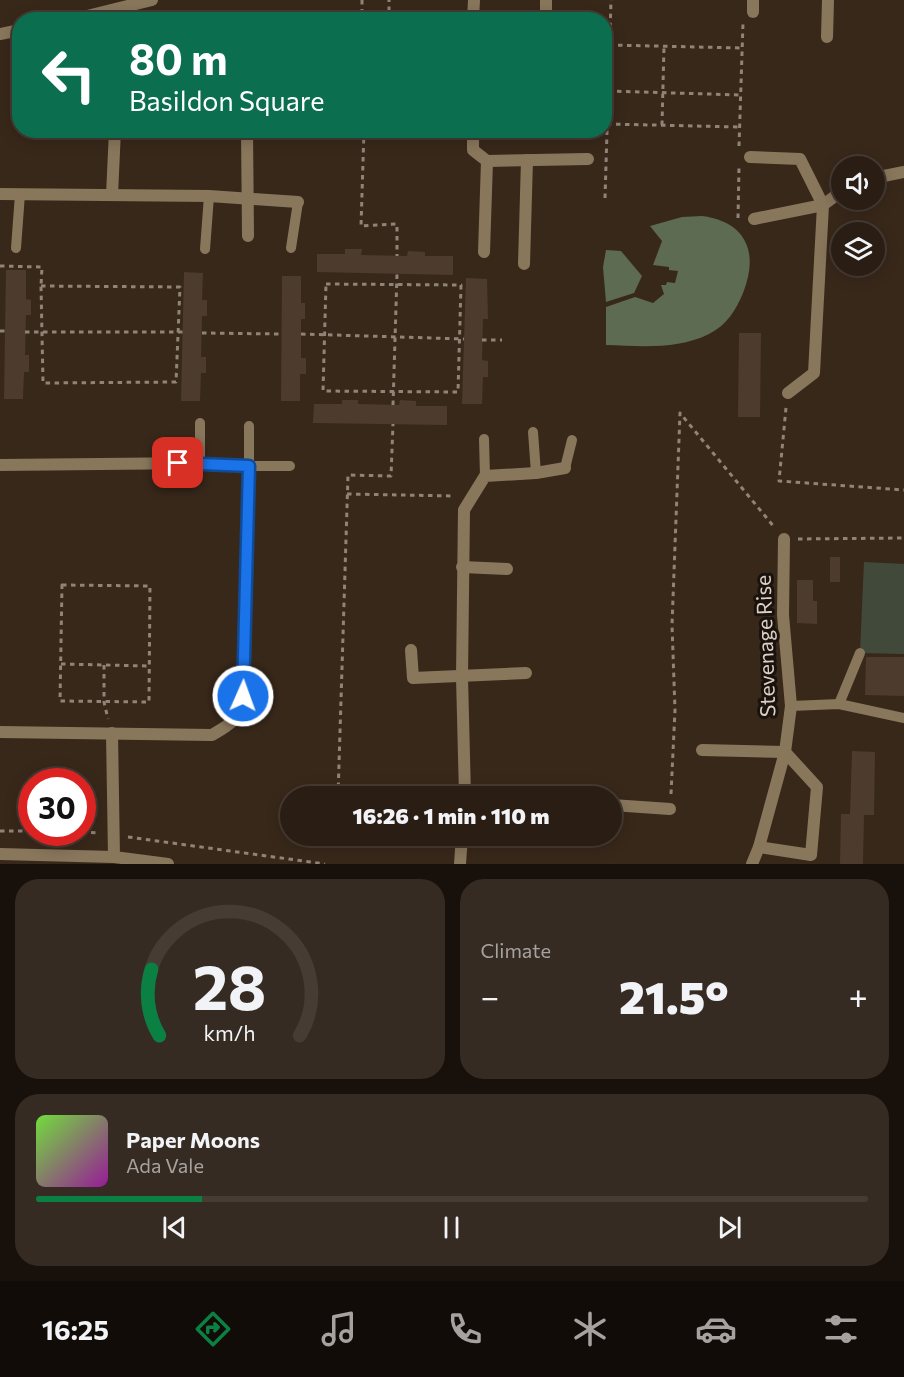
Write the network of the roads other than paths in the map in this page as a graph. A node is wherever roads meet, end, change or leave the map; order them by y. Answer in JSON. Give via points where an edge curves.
{"nodes":[{"id":1,"x":152,"y":0,"type":"edge"},
{"id":2,"x":828,"y":0,"type":"edge"},
{"id":3,"x":120,"y":12,"type":"edge"},
{"id":4,"x":827,"y":37,"type":"dead end"},
{"id":5,"x":115,"y":138,"type":"edge"},
{"id":6,"x":247,"y":138,"type":"edge"},
{"id":7,"x":473,"y":138,"type":"edge"},
{"id":8,"x":743,"y":156,"type":"road end"},
{"id":9,"x":588,"y":159,"type":"dead end"},
{"id":10,"x":487,"y":160,"type":"junction"},
{"id":11,"x":527,"y":160,"type":"junction"},
{"id":12,"x":904,"y":172,"type":"edge"},
{"id":13,"x":885,"y":176,"type":"edge"},
{"id":14,"x":0,"y":194,"type":"edge"},
{"id":15,"x":20,"y":194,"type":"junction"},
{"id":16,"x":112,"y":195,"type":"junction"},
{"id":17,"x":209,"y":196,"type":"junction"},
{"id":18,"x":247,"y":198,"type":"junction"},
{"id":19,"x":831,"y":199,"type":"edge"},
{"id":20,"x":298,"y":202,"type":"joint"},
{"id":21,"x":823,"y":205,"type":"junction"},
{"id":22,"x":754,"y":219,"type":"road end"},
{"id":23,"x":248,"y":236,"type":"dead end"},
{"id":24,"x":16,"y":248,"type":"dead end"},
{"id":25,"x":291,"y":248,"type":"dead end"},
{"id":26,"x":205,"y":249,"type":"dead end"},
{"id":27,"x":484,"y":252,"type":"dead end"},
{"id":28,"x":524,"y":264,"type":"dead end"},
{"id":29,"x":788,"y":393,"type":"road end"},
{"id":30,"x":200,"y":423,"type":"dead end"},
{"id":31,"x":249,"y":426,"type":"dead end"},
{"id":32,"x":533,"y":432,"type":"dead end"},
{"id":33,"x":484,"y":439,"type":"dead end"},
{"id":34,"x":572,"y":440,"type":"dead end"},
{"id":35,"x":200,"y":463,"type":"junction"},
{"id":36,"x":0,"y":465,"type":"edge"},
{"id":37,"x":249,"y":466,"type":"junction"},
{"id":38,"x":290,"y":466,"type":"dead end"},
{"id":39,"x":565,"y":468,"type":"joint"},
{"id":40,"x":536,"y":474,"type":"junction"},
{"id":41,"x":485,"y":476,"type":"junction"},
{"id":42,"x":784,"y":539,"type":"road end"},
{"id":43,"x":462,"y":567,"type":"junction"},
{"id":44,"x":507,"y":569,"type":"dead end"},
{"id":45,"x":411,"y":650,"type":"dead end"},
{"id":46,"x":860,"y":653,"type":"dead end"},
{"id":47,"x":526,"y":673,"type":"dead end"},
{"id":48,"x":462,"y":677,"type":"junction"},
{"id":49,"x":839,"y":704,"type":"junction"},
{"id":50,"x":791,"y":706,"type":"junction"},
{"id":51,"x":904,"y":718,"type":"edge"},
{"id":52,"x":0,"y":732,"type":"edge"},
{"id":53,"x":112,"y":733,"type":"junction"},
{"id":54,"x":702,"y":750,"type":"dead end"},
{"id":55,"x":785,"y":752,"type":"junction"},
{"id":56,"x":465,"y":786,"type":"edge"},
{"id":57,"x":622,"y":806,"type":"edge"},
{"id":58,"x":670,"y":809,"type":"road end"},
{"id":59,"x":461,"y":846,"type":"edge"},
{"id":60,"x":759,"y":847,"type":"junction"},
{"id":61,"x":0,"y":854,"type":"edge"},
{"id":62,"x":114,"y":857,"type":"junction"},
{"id":63,"x":814,"y":859,"type":"edge"},
{"id":64,"x":168,"y":864,"type":"edge"},
{"id":65,"x":460,"y":864,"type":"edge"},
{"id":66,"x":753,"y":864,"type":"edge"}],
"edges":[{"from":1,"to":3,"type":"street"},
{"from":2,"to":4,"type":"street"},
{"from":5,"to":16,"type":"street"},
{"from":6,"to":18,"type":"street"},
{"from":7,"to":10,"type":"street","via":[[473,150]]},
{"from":8,"to":21,"type":"street","via":[[800,159]]},
{"from":9,"to":11,"type":"street"},
{"from":10,"to":11,"type":"street"},
{"from":10,"to":27,"type":"street"},
{"from":11,"to":28,"type":"street"},
{"from":12,"to":13,"type":"street"},
{"from":14,"to":15,"type":"street"},
{"from":15,"to":16,"type":"street"},
{"from":15,"to":24,"type":"lane"},
{"from":16,"to":17,"type":"street"},
{"from":17,"to":18,"type":"street"},
{"from":17,"to":26,"type":"lane"},
{"from":18,"to":20,"type":"street"},
{"from":18,"to":23,"type":"street"},
{"from":19,"to":21,"type":"street"},
{"from":20,"to":25,"type":"lane"},
{"from":21,"to":22,"type":"street"},
{"from":21,"to":29,"type":"street","via":[[814,373]]},
{"from":30,"to":35,"type":"lane"},
{"from":31,"to":37,"type":"lane"},
{"from":32,"to":40,"type":"lane"},
{"from":33,"to":41,"type":"lane"},
{"from":34,"to":39,"type":"lane"},
{"from":35,"to":36,"type":"street"},
{"from":35,"to":37,"type":"street"},
{"from":37,"to":38,"type":"lane"},
{"from":37,"to":53,"type":"street","via":[[243,696],[239,714],[230,725],[212,735]]},
{"from":39,"to":40,"type":"street"},
{"from":40,"to":41,"type":"street"},
{"from":41,"to":43,"type":"street","via":[[464,510]]},
{"from":42,"to":50,"type":"street","name":"Stevenage Rise","via":[[783,615]]},
{"from":43,"to":44,"type":"street"},
{"from":43,"to":48,"type":"street"},
{"from":45,"to":48,"type":"street","via":[[414,678]]},
{"from":46,"to":49,"type":"lane"},
{"from":47,"to":48,"type":"street"},
{"from":48,"to":56,"type":"street"},
{"from":49,"to":50,"type":"lane"},
{"from":49,"to":51,"type":"lane"},
{"from":50,"to":55,"type":"street","name":"Stevenage Rise"},
{"from":52,"to":53,"type":"street"},
{"from":53,"to":62,"type":"street"},
{"from":54,"to":55,"type":"street"},
{"from":55,"to":60,"type":"street","name":"Stevenage Rise"},
{"from":55,"to":63,"type":"street","via":[[817,787]]},
{"from":57,"to":58,"type":"street"},
{"from":59,"to":65,"type":"street"},
{"from":60,"to":63,"type":"street"},
{"from":60,"to":66,"type":"street","name":"Stevenage Rise"},
{"from":61,"to":62,"type":"street"},
{"from":62,"to":64,"type":"street"}]}
